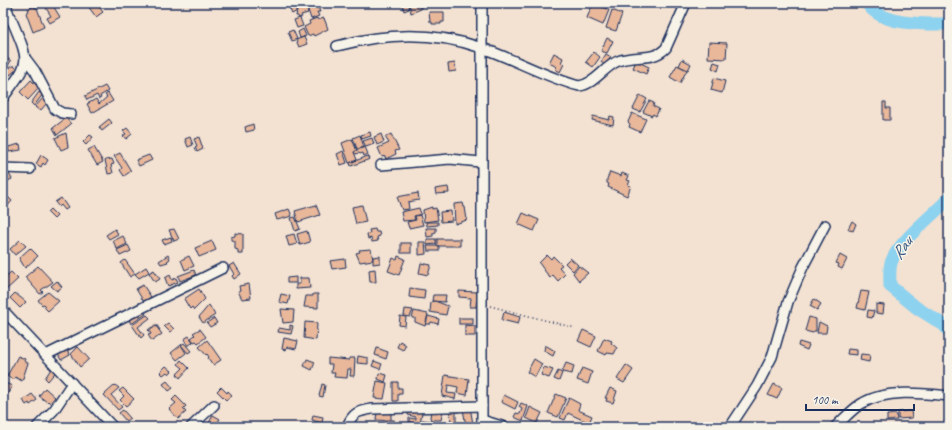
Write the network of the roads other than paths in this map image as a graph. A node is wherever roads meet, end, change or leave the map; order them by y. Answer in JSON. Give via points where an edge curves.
{"nodes":[{"id":1,"x":7,"y":3,"type":"edge"},
{"id":2,"x":482,"y":3,"type":"edge"},
{"id":3,"x":686,"y":3,"type":"edge"},
{"id":4,"x":337,"y":46,"type":"dead end"},
{"id":5,"x":481,"y":48,"type":"junction"},
{"id":6,"x":26,"y":59,"type":"junction"},
{"id":7,"x":3,"y":98,"type":"edge"},
{"id":8,"x":71,"y":114,"type":"dead end"},
{"id":9,"x":480,"y":162,"type":"junction"},
{"id":10,"x":381,"y":165,"type":"dead end"},
{"id":11,"x":3,"y":168,"type":"edge"},
{"id":12,"x":30,"y":169,"type":"dead end"},
{"id":13,"x":826,"y":225,"type":"dead end"},
{"id":14,"x":223,"y":268,"type":"dead end"},
{"id":15,"x":3,"y":310,"type":"edge"},
{"id":16,"x":46,"y":355,"type":"junction"},
{"id":17,"x":72,"y":383,"type":"junction"},
{"id":18,"x":949,"y":396,"type":"edge"},
{"id":19,"x":214,"y":405,"type":"dead end"},
{"id":20,"x":482,"y":406,"type":"junction"},
{"id":21,"x":482,"y":423,"type":"edge"},
{"id":22,"x":37,"y":427,"type":"edge"},
{"id":23,"x":113,"y":427,"type":"edge"},
{"id":24,"x":191,"y":427,"type":"edge"},
{"id":25,"x":347,"y":427,"type":"edge"},
{"id":26,"x":506,"y":427,"type":"edge"},
{"id":27,"x":730,"y":427,"type":"edge"},
{"id":28,"x":835,"y":427,"type":"edge"}],
"edges":[{"from":1,"to":6,"type":"street"},
{"from":2,"to":5,"type":"street"},
{"from":3,"to":5,"type":"street","via":[[662,52],[644,58],[618,61],[584,86],[572,85]]},
{"from":4,"to":5,"type":"street","via":[[374,37],[414,36],[436,37]]},
{"from":5,"to":9,"type":"street"},
{"from":6,"to":7,"type":"street","via":[[19,76]]},
{"from":6,"to":8,"type":"street","via":[[55,109]]},
{"from":9,"to":10,"type":"street","via":[[450,159]]},
{"from":9,"to":20,"type":"street"},
{"from":11,"to":12,"type":"street"},
{"from":13,"to":27,"type":"street","via":[[791,295],[772,357],[757,386]]},
{"from":14,"to":16,"type":"street"},
{"from":15,"to":16,"type":"street"},
{"from":16,"to":17,"type":"street"},
{"from":17,"to":22,"type":"street","via":[[54,410]]},
{"from":17,"to":23,"type":"street"},
{"from":18,"to":28,"type":"street","via":[[924,394],[879,397],[861,404]]},
{"from":19,"to":24,"type":"street"},
{"from":20,"to":21,"type":"street"},
{"from":20,"to":25,"type":"street","via":[[359,411],[353,414]]},
{"from":21,"to":26,"type":"street"}]}
